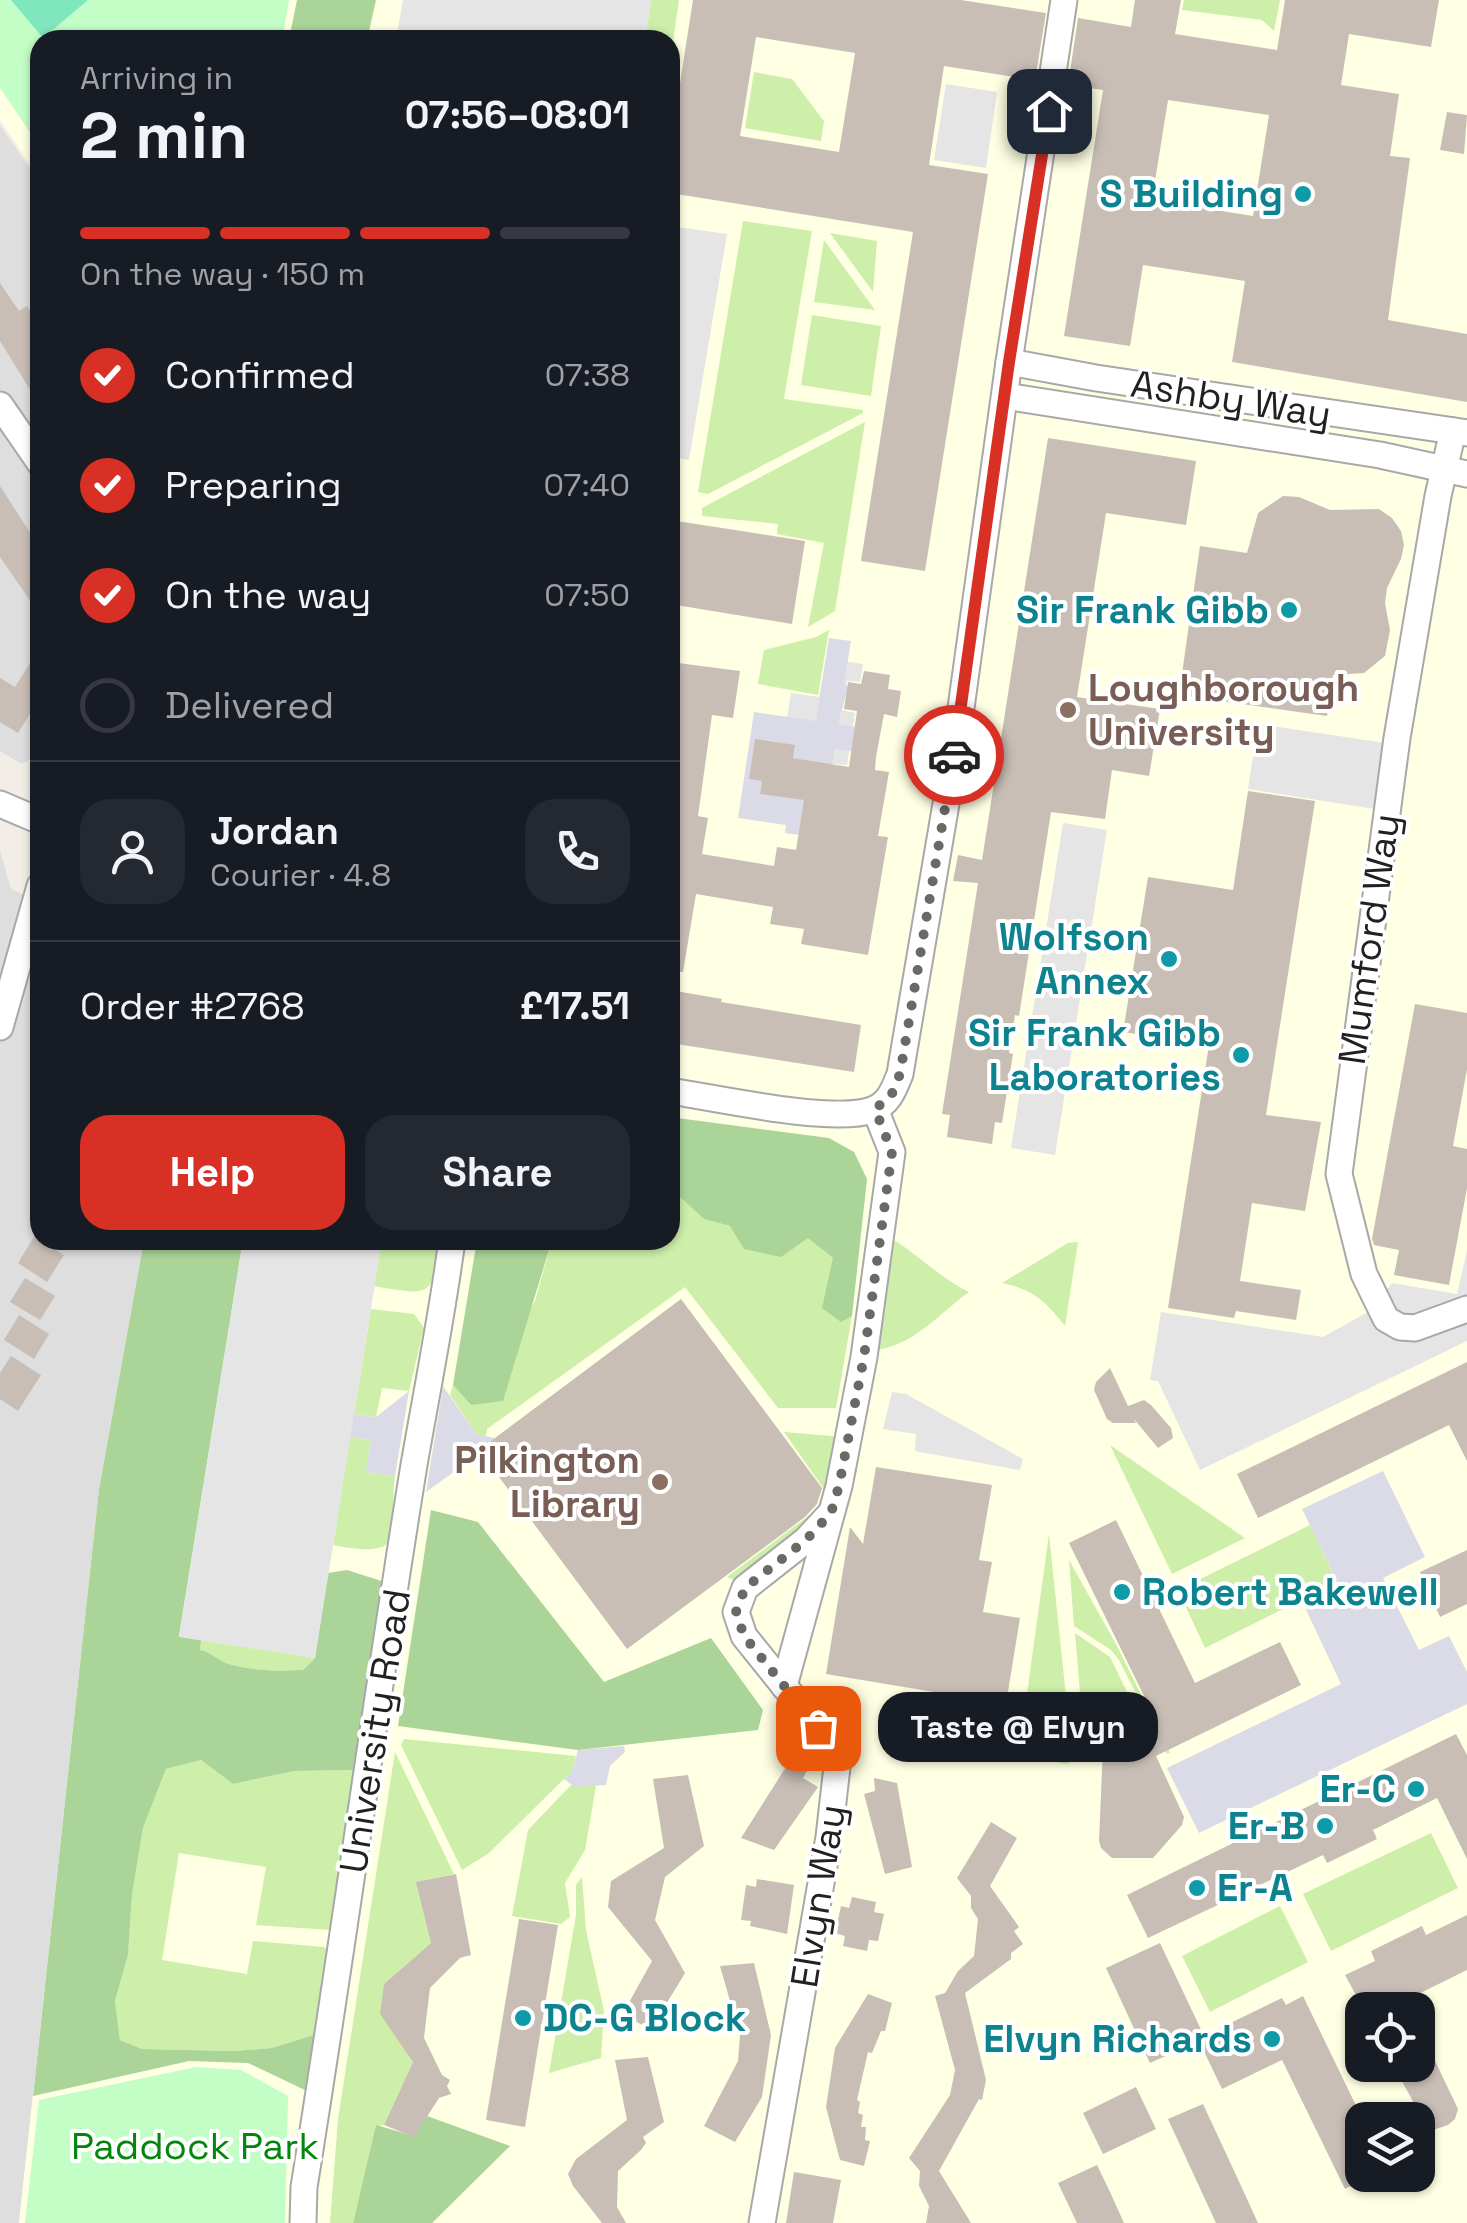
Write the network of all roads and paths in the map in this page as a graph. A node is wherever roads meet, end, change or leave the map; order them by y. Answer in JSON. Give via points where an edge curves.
{"nodes":[{"id":1,"x":1064,"y":0,"type":"edge"},
{"id":2,"x":1009,"y":362,"type":"junction"},
{"id":3,"x":1004,"y":396,"type":"junction"},
{"id":4,"x":0,"y":405,"type":"edge"},
{"id":5,"x":1460,"y":432,"type":"edge"},
{"id":6,"x":30,"y":448,"type":"edge"},
{"id":7,"x":1456,"y":471,"type":"edge"},
{"id":8,"x":0,"y":804,"type":"edge"},
{"id":9,"x":30,"y":818,"type":"edge"},
{"id":10,"x":30,"y":921,"type":"edge"},
{"id":11,"x":0,"y":1027,"type":"edge"},
{"id":12,"x":680,"y":1093,"type":"edge"},
{"id":13,"x":875,"y":1109,"type":"junction"},
{"id":14,"x":450,"y":1250,"type":"edge"},
{"id":15,"x":1467,"y":1308,"type":"edge"},
{"id":16,"x":831,"y":1513,"type":"junction"},
{"id":17,"x":784,"y":1686,"type":"junction"},
{"id":18,"x":303,"y":2223,"type":"edge"},
{"id":19,"x":762,"y":2223,"type":"edge"}],
"edges":[{"from":1,"to":2,"type":"street"},
{"from":2,"to":3,"type":"street"},
{"from":2,"to":5,"type":"street","name":"Ashby Way"},
{"from":3,"to":7,"type":"street","name":"Ashby Way"},
{"from":3,"to":13,"type":"street","via":[[958,732],[900,1074],[891,1096]]},
{"from":4,"to":6,"type":"street"},
{"from":5,"to":7,"type":"street","name":"Ashby Way"},
{"from":7,"to":15,"type":"street","name":"Mumford Way","via":[[1397,738],[1339,1174],[1364,1274],[1386,1319],[1414,1328]]},
{"from":8,"to":9,"type":"street"},
{"from":10,"to":11,"type":"street"},
{"from":12,"to":13,"type":"street","via":[[838,1116]]},
{"from":13,"to":16,"type":"street","via":[[892,1152],[864,1357]]},
{"from":14,"to":18,"type":"street","name":"University Road"},
{"from":16,"to":17,"type":"street"},
{"from":16,"to":17,"type":"street","name":"Elvyn Way","via":[[745,1588],[736,1612],[744,1636]]},
{"from":17,"to":19,"type":"street","name":"Elvyn Way","via":[[838,1758],[838,1771]]}]}
